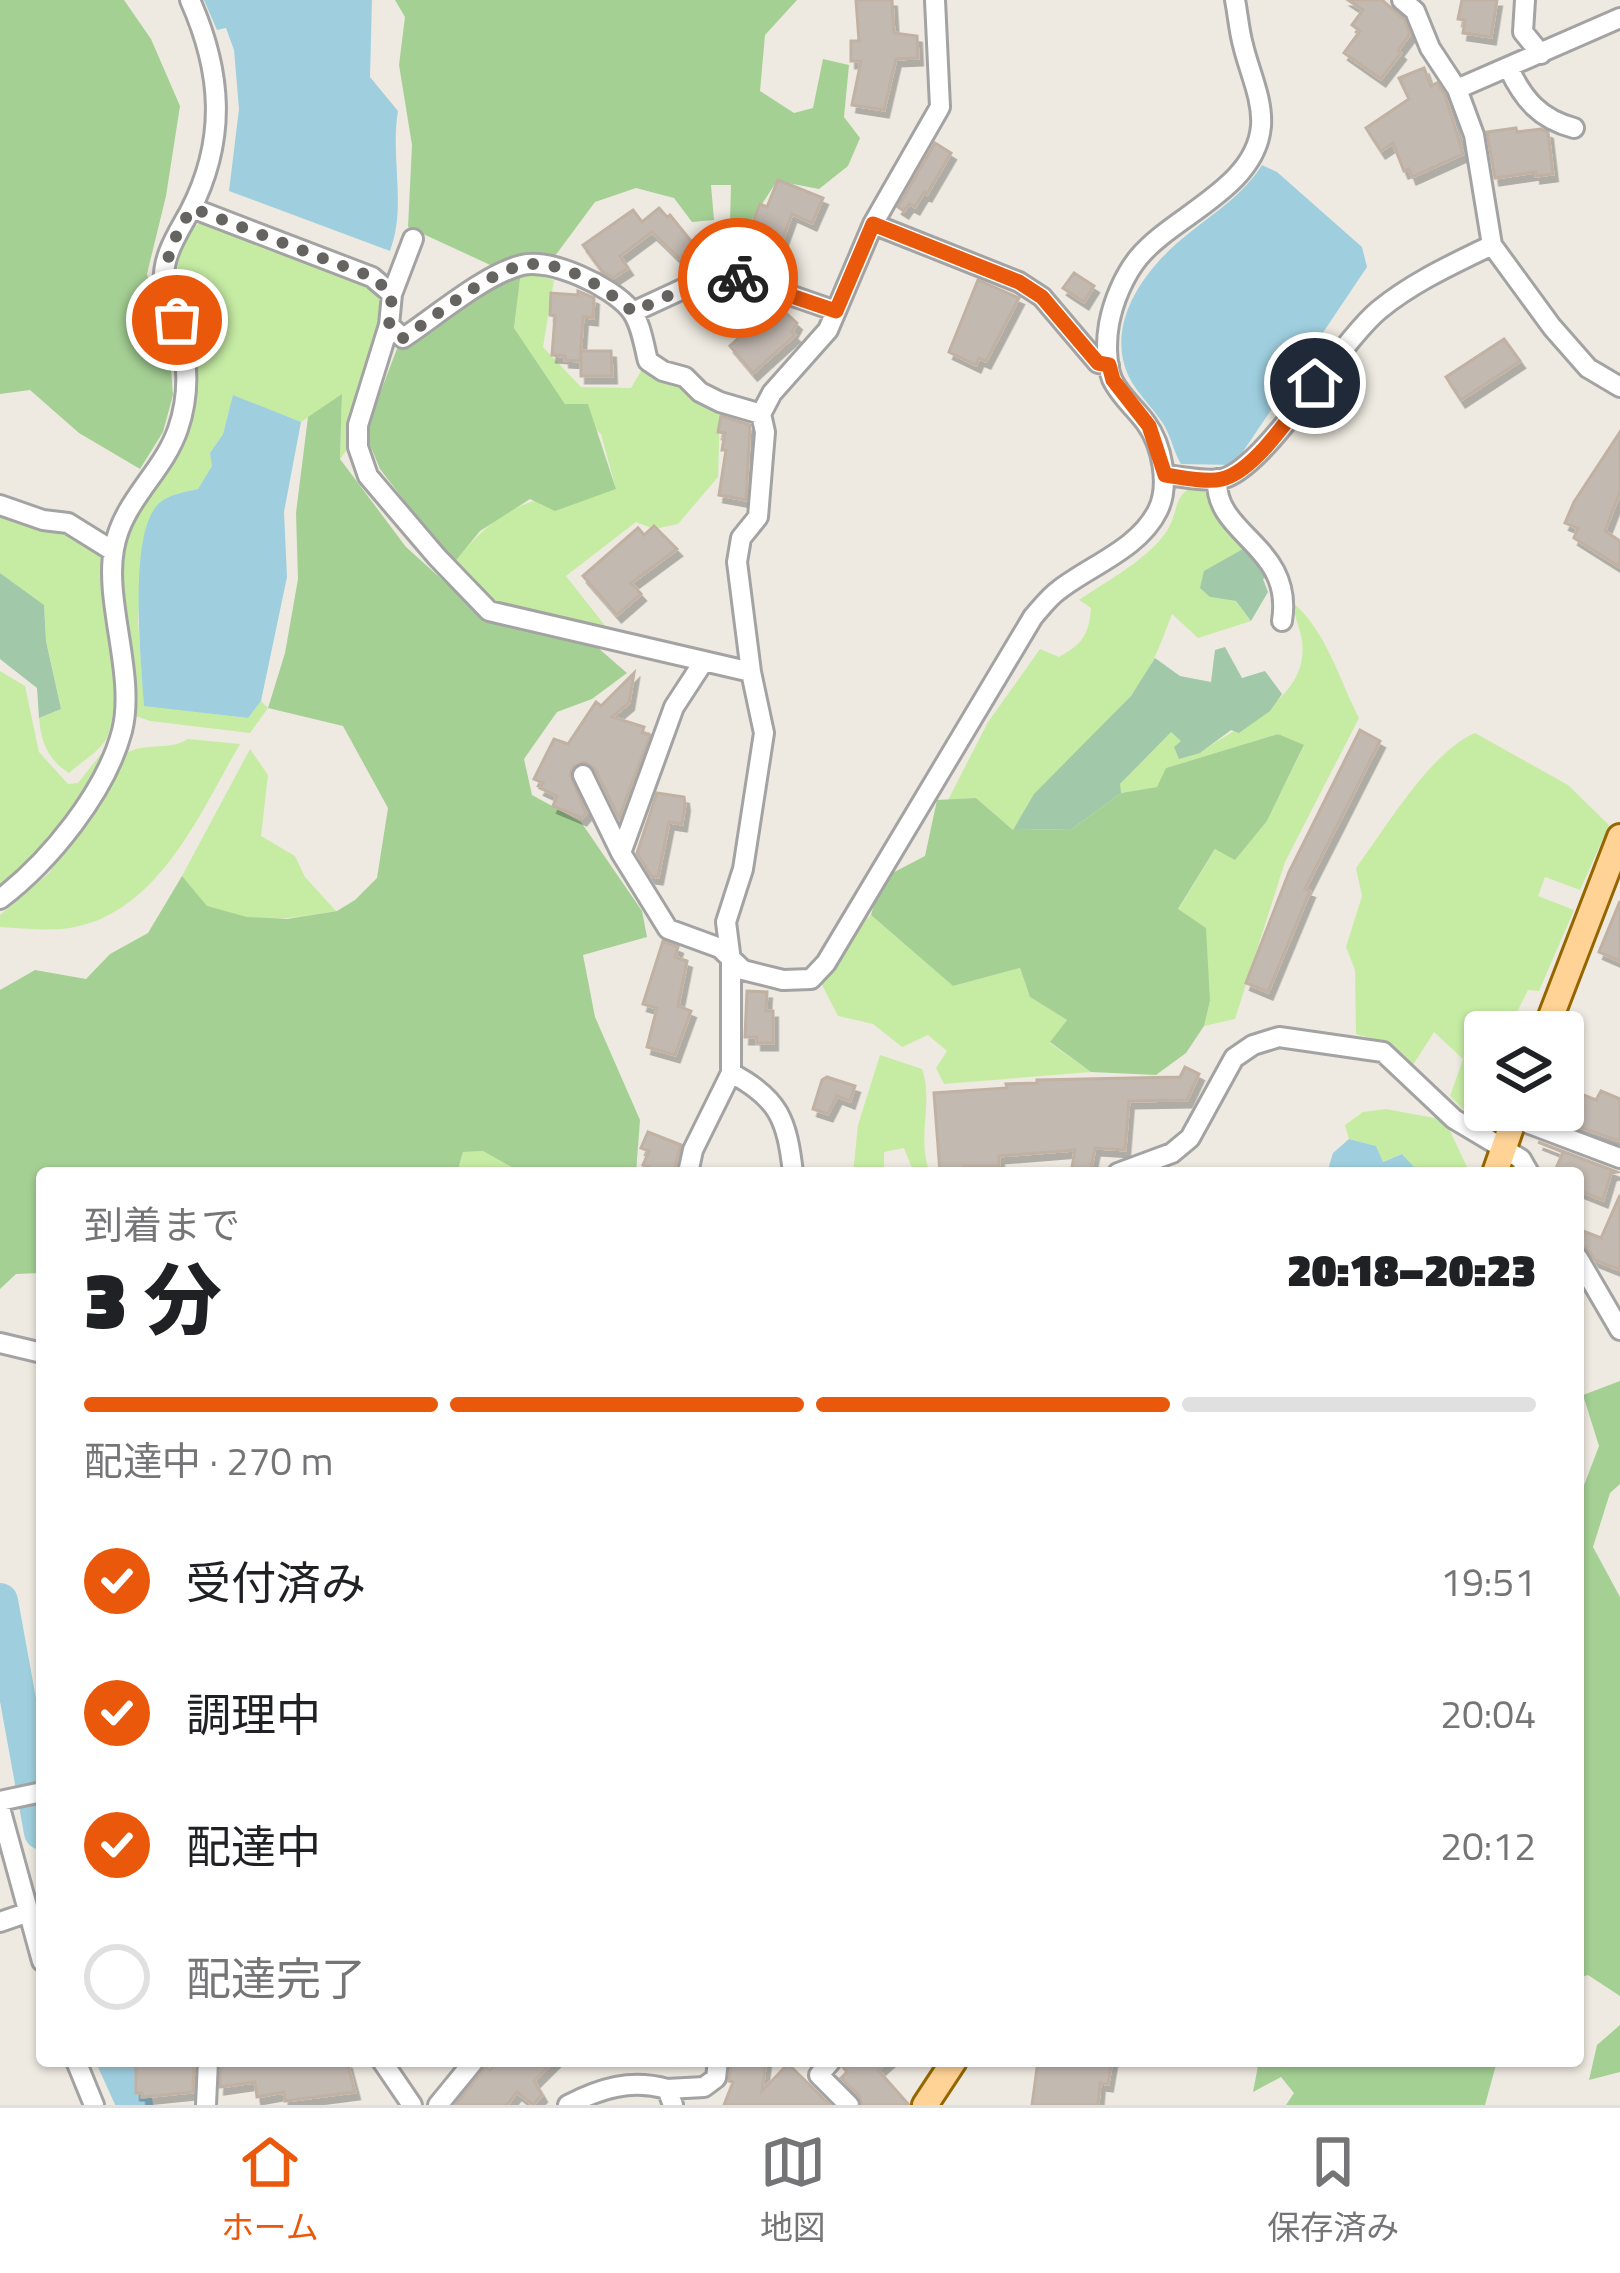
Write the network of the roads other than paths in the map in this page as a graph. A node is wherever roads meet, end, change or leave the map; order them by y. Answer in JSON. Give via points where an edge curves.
{"nodes":[{"id":1,"x":190,"y":0,"type":"edge"},
{"id":2,"x":935,"y":0,"type":"edge"},
{"id":3,"x":1235,"y":0,"type":"edge"},
{"id":4,"x":1402,"y":0,"type":"edge"},
{"id":5,"x":1525,"y":0,"type":"edge"},
{"id":6,"x":1620,"y":18,"type":"edge"},
{"id":7,"x":1541,"y":54,"type":"junction"},
{"id":8,"x":1509,"y":69,"type":"junction"},
{"id":9,"x":1457,"y":89,"type":"junction"},
{"id":10,"x":1574,"y":128,"type":"dead end"},
{"id":11,"x":192,"y":208,"type":"junction"},
{"id":12,"x":873,"y":224,"type":"junction"},
{"id":13,"x":413,"y":239,"type":"dead end"},
{"id":14,"x":1492,"y":245,"type":"junction"},
{"id":15,"x":392,"y":294,"type":"junction"},
{"id":16,"x":836,"y":311,"type":"junction"},
{"id":17,"x":633,"y":312,"type":"junction"},
{"id":18,"x":389,"y":326,"type":"junction"},
{"id":19,"x":1109,"y":365,"type":"junction"},
{"id":20,"x":1620,"y":387,"type":"edge"},
{"id":21,"x":761,"y":415,"type":"junction"},
{"id":22,"x":1165,"y":475,"type":"junction"},
{"id":23,"x":1217,"y":479,"type":"junction"},
{"id":24,"x":0,"y":505,"type":"edge"},
{"id":25,"x":113,"y":551,"type":"junction"},
{"id":26,"x":1282,"y":621,"type":"dead end"},
{"id":27,"x":704,"y":661,"type":"junction"},
{"id":28,"x":751,"y":672,"type":"junction"},
{"id":29,"x":583,"y":775,"type":"dead end"},
{"id":30,"x":1620,"y":837,"type":"edge"},
{"id":31,"x":621,"y":853,"type":"junction"},
{"id":32,"x":0,"y":899,"type":"edge"},
{"id":33,"x":731,"y":962,"type":"junction"},
{"id":34,"x":1553,"y":1011,"type":"edge"},
{"id":35,"x":731,"y":1073,"type":"junction"},
{"id":36,"x":1509,"y":1131,"type":"edge"},
{"id":37,"x":1556,"y":1131,"type":"edge"},
{"id":38,"x":1620,"y":1158,"type":"edge"},
{"id":39,"x":1498,"y":1162,"type":"edge"},
{"id":40,"x":689,"y":1167,"type":"edge"},
{"id":41,"x":792,"y":1167,"type":"edge"},
{"id":42,"x":1134,"y":1167,"type":"edge"},
{"id":43,"x":1525,"y":1167,"type":"edge"},
{"id":44,"x":1584,"y":1268,"type":"edge"},
{"id":45,"x":1619,"y":1327,"type":"edge"},
{"id":46,"x":0,"y":1343,"type":"edge"},
{"id":47,"x":36,"y":1352,"type":"edge"},
{"id":48,"x":33,"y":1794,"type":"edge"},
{"id":49,"x":0,"y":1805,"type":"edge"},
{"id":50,"x":29,"y":1912,"type":"junction"},
{"id":51,"x":0,"y":1922,"type":"edge"},
{"id":52,"x":36,"y":1938,"type":"edge"},
{"id":53,"x":78,"y":2067,"type":"edge"},
{"id":54,"x":208,"y":2067,"type":"edge"},
{"id":55,"x":386,"y":2067,"type":"edge"},
{"id":56,"x":469,"y":2067,"type":"edge"},
{"id":57,"x":717,"y":2067,"type":"edge"},
{"id":58,"x":826,"y":2067,"type":"edge"},
{"id":59,"x":950,"y":2067,"type":"edge"},
{"id":60,"x":670,"y":2097,"type":"edge"},
{"id":61,"x":94,"y":2105,"type":"edge"},
{"id":62,"x":206,"y":2105,"type":"edge"},
{"id":63,"x":412,"y":2105,"type":"edge"},
{"id":64,"x":438,"y":2105,"type":"edge"},
{"id":65,"x":568,"y":2105,"type":"edge"},
{"id":66,"x":849,"y":2105,"type":"edge"},
{"id":67,"x":925,"y":2105,"type":"edge"}],
"edges":[{"from":1,"to":11,"type":"street","via":[[216,79],[218,128]]},
{"from":2,"to":12,"type":"street","via":[[940,107]]},
{"from":3,"to":19,"type":"street","via":[[1261,129],[1225,187],[1136,260],[1109,325]]},
{"from":4,"to":9,"type":"street"},
{"from":5,"to":7,"type":"street","via":[[1523,32]]},
{"from":6,"to":7,"type":"street"},
{"from":7,"to":8,"type":"street"},
{"from":8,"to":9,"type":"street"},
{"from":8,"to":10,"type":"street","via":[[1540,114]]},
{"from":9,"to":14,"type":"street","via":[[1474,135]]},
{"from":11,"to":15,"type":"street","via":[[372,277]]},
{"from":11,"to":25,"type":"street","via":[[170,244],[164,288],[185,358],[186,394],[177,433],[127,507]]},
{"from":12,"to":16,"type":"street"},
{"from":12,"to":19,"type":"street","via":[[1019,282]]},
{"from":13,"to":15,"type":"street"},
{"from":14,"to":20,"type":"street","via":[[1588,368]]},
{"from":14,"to":23,"type":"street","via":[[1377,311],[1264,448]]},
{"from":15,"to":18,"type":"street"},
{"from":16,"to":17,"type":"street","via":[[729,274]]},
{"from":16,"to":21,"type":"street"},
{"from":17,"to":18,"type":"street","via":[[602,285],[522,265],[403,338]]},
{"from":17,"to":21,"type":"street","via":[[648,362]]},
{"from":18,"to":27,"type":"street","via":[[358,447],[368,476],[436,556],[489,611]]},
{"from":19,"to":22,"type":"street","via":[[1149,426]]},
{"from":21,"to":28,"type":"street","via":[[758,517],[741,538],[737,562]]},
{"from":22,"to":23,"type":"street"},
{"from":22,"to":33,"type":"street","via":[[1159,508],[1142,531],[1033,616],[826,963],[811,979],[783,980]]},
{"from":23,"to":26,"type":"street","via":[[1225,512],[1272,563],[1286,596]]},
{"from":24,"to":25,"type":"street","via":[[68,523]]},
{"from":25,"to":32,"type":"street","via":[[123,728],[67,832]]},
{"from":27,"to":28,"type":"street"},
{"from":27,"to":31,"type":"street","via":[[674,707]]},
{"from":28,"to":33,"type":"street","via":[[764,733],[743,869],[726,922]]},
{"from":29,"to":31,"type":"street"},
{"from":30,"to":34,"type":"main road"},
{"from":31,"to":33,"type":"street","via":[[668,929],[720,949]]},
{"from":33,"to":35,"type":"street"},
{"from":35,"to":40,"type":"street"},
{"from":35,"to":41,"type":"street","via":[[761,1089],[781,1114]]},
{"from":36,"to":39,"type":"main road"},
{"from":37,"to":38,"type":"street"},
{"from":39,"to":42,"type":"street","via":[[1383,1052],[1280,1037],[1234,1058],[1190,1138]]},
{"from":39,"to":43,"type":"street","via":[[1520,1159]]},
{"from":44,"to":45,"type":"street"},
{"from":46,"to":47,"type":"street"},
{"from":48,"to":49,"type":"street"},
{"from":49,"to":50,"type":"street"},
{"from":50,"to":51,"type":"street"},
{"from":50,"to":52,"type":"street"},
{"from":53,"to":61,"type":"street"},
{"from":54,"to":62,"type":"street"},
{"from":55,"to":63,"type":"street"},
{"from":56,"to":64,"type":"street"},
{"from":57,"to":60,"type":"street","via":[[704,2087]]},
{"from":58,"to":66,"type":"street","via":[[819,2075]]},
{"from":59,"to":67,"type":"main road"},
{"from":60,"to":65,"type":"street","via":[[643,2082]]}]}
